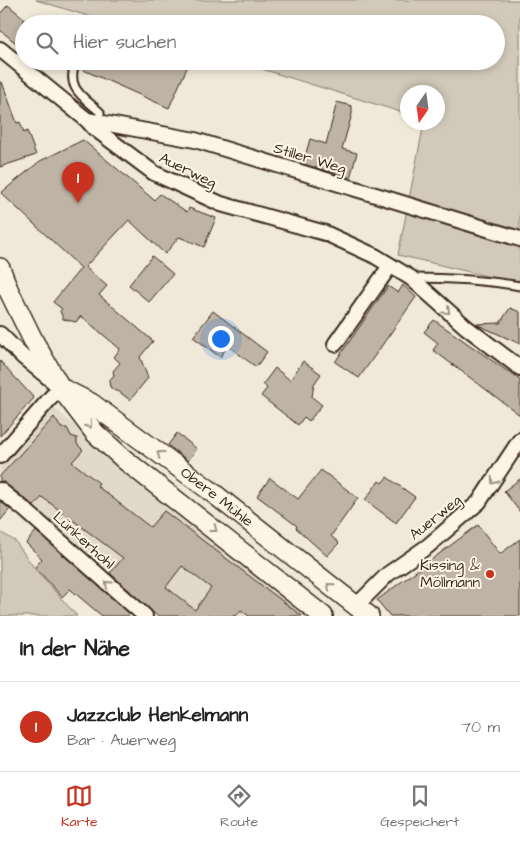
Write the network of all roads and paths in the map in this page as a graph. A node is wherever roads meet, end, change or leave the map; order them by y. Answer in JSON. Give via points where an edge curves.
{"nodes":[{"id":1,"x":0,"y":49,"type":"edge"},
{"id":2,"x":15,"y":61,"type":"edge"},
{"id":3,"x":27,"y":70,"type":"edge"},
{"id":4,"x":73,"y":70,"type":"edge"},
{"id":5,"x":93,"y":121,"type":"junction"},
{"id":6,"x":520,"y":239,"type":"edge"},
{"id":7,"x":390,"y":266,"type":"junction"},
{"id":8,"x":0,"y":268,"type":"edge"},
{"id":9,"x":411,"y":278,"type":"junction"},
{"id":10,"x":520,"y":286,"type":"edge"},
{"id":11,"x":0,"y":334,"type":"edge"},
{"id":12,"x":335,"y":344,"type":"dead end"},
{"id":13,"x":520,"y":368,"type":"edge"},
{"id":14,"x":60,"y":387,"type":"junction"},
{"id":15,"x":520,"y":440,"type":"edge"},
{"id":16,"x":0,"y":456,"type":"edge"},
{"id":17,"x":0,"y":490,"type":"edge"},
{"id":18,"x":362,"y":611,"type":"edge"},
{"id":19,"x":145,"y":616,"type":"edge"},
{"id":20,"x":323,"y":616,"type":"edge"}],
"edges":[{"from":1,"to":2,"type":"street","name":"Auerweg"},
{"from":3,"to":5,"type":"street","name":"Auerweg"},
{"from":4,"to":5,"type":"lane","via":[[72,80],[78,92],[100,112]]},
{"from":5,"to":6,"type":"street","name":"Stiller Weg","via":[[195,140]]},
{"from":5,"to":7,"type":"street","name":"Auerweg","via":[[94,128],[154,173],[221,204],[325,233]]},
{"from":7,"to":9,"type":"street","name":"Auerweg"},
{"from":7,"to":12,"type":"street"},
{"from":8,"to":14,"type":"main road","name":"Obere Mühle","via":[[34,342]]},
{"from":9,"to":10,"type":"lane","via":[[483,280]]},
{"from":9,"to":13,"type":"street","name":"Auerweg","one_way":true,"via":[[466,327]]},
{"from":11,"to":14,"type":"street","via":[[23,358]]},
{"from":14,"to":16,"type":"street"},
{"from":18,"to":14,"type":"main road","name":"Obere Mühle","one_way":true,"via":[[208,489],[91,403]]},
{"from":14,"to":20,"type":"main road","name":"Obere Mühle","one_way":true,"via":[[95,433],[125,460]]},
{"from":15,"to":18,"type":"street","name":"Auerweg","one_way":true,"via":[[479,502],[428,546],[388,574]]},
{"from":19,"to":17,"type":"street","name":"Lünkerhohl","one_way":true}]}
